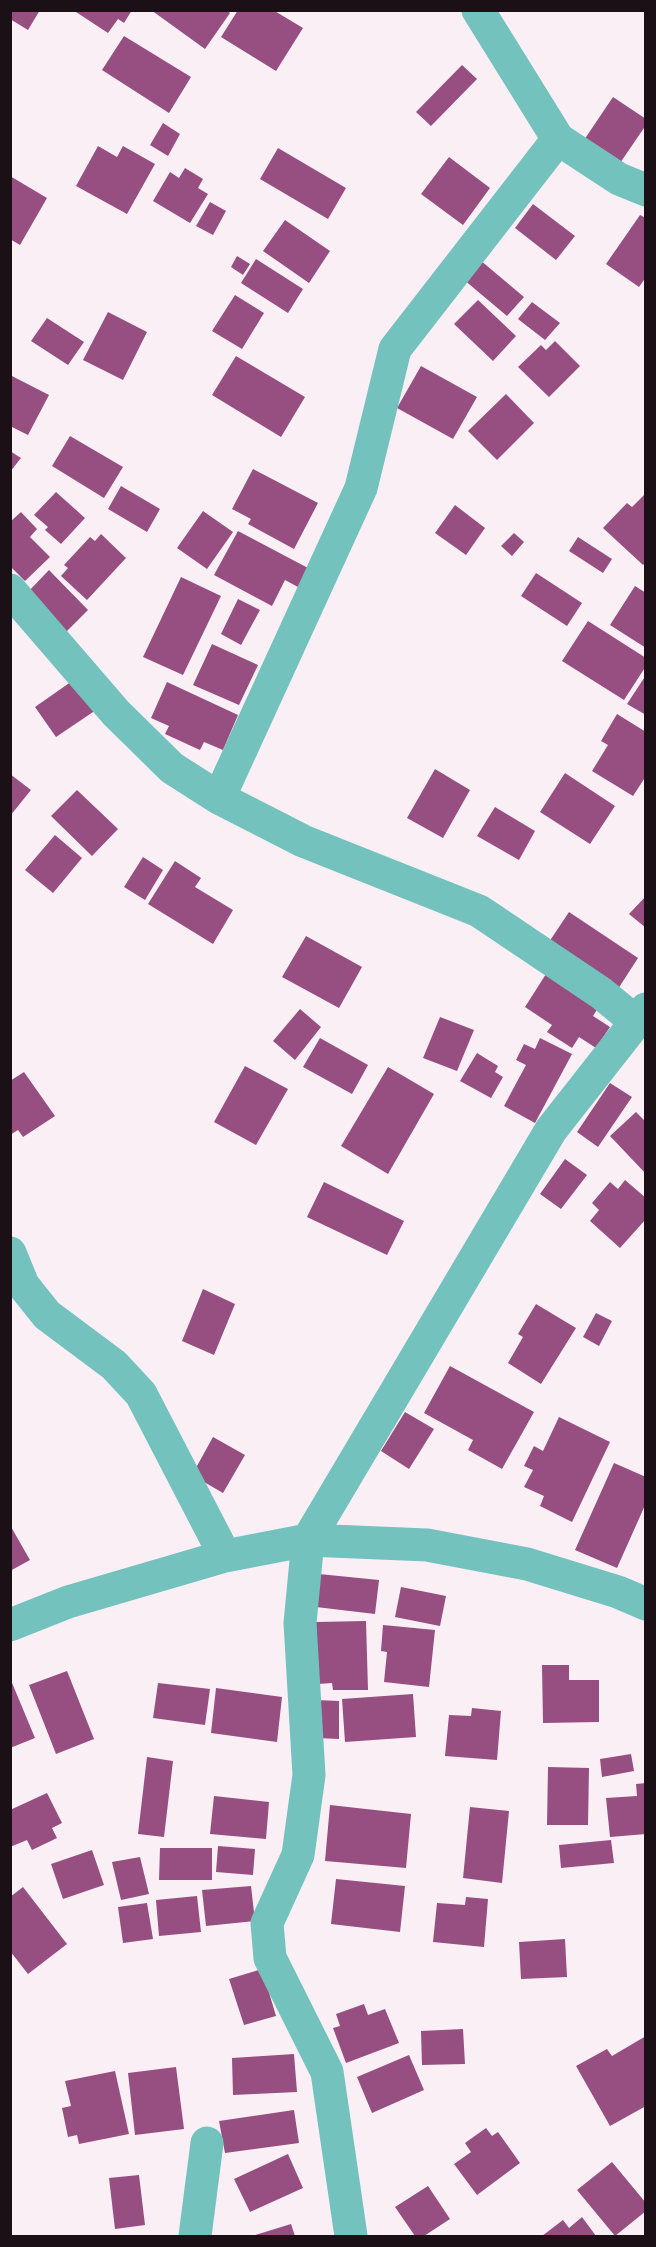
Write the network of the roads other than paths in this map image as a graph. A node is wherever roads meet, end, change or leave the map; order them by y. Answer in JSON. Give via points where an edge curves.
{"nodes":[{"id":1,"x":478,"y":10,"type":"edge"},
{"id":2,"x":558,"y":139,"type":"junction"},
{"id":3,"x":645,"y":190,"type":"edge"},
{"id":4,"x":10,"y":590,"type":"edge"},
{"id":5,"x":219,"y":798,"type":"junction"},
{"id":6,"x":640,"y":1015,"type":"edge"},
{"id":7,"x":10,"y":1253,"type":"edge"},
{"id":8,"x":308,"y":1540,"type":"junction"},
{"id":9,"x":225,"y":1556,"type":"junction"},
{"id":10,"x":645,"y":1604,"type":"edge"},
{"id":11,"x":10,"y":1625,"type":"edge"},
{"id":12,"x":207,"y":2143,"type":"dead end"},
{"id":13,"x":195,"y":2236,"type":"edge"},
{"id":14,"x":351,"y":2236,"type":"edge"}],
"edges":[{"from":1,"to":2,"type":"street"},
{"from":2,"to":3,"type":"street","via":[[619,179]]},
{"from":2,"to":5,"type":"street","via":[[394,349],[361,488]]},
{"from":4,"to":5,"type":"street","via":[[116,712],[172,768]]},
{"from":5,"to":6,"type":"street","via":[[303,841],[479,911]]},
{"from":6,"to":8,"type":"street","via":[[551,1130]]},
{"from":7,"to":9,"type":"street","via":[[22,1285],[47,1315],[114,1365],[141,1394]]},
{"from":8,"to":9,"type":"street"},
{"from":8,"to":10,"type":"street","via":[[427,1545],[527,1564]]},
{"from":8,"to":14,"type":"street","via":[[300,1623],[309,1775],[298,1855],[267,1923],[270,1958],[327,2072]]},
{"from":9,"to":11,"type":"street","via":[[68,1602]]},
{"from":12,"to":13,"type":"street"}]}
